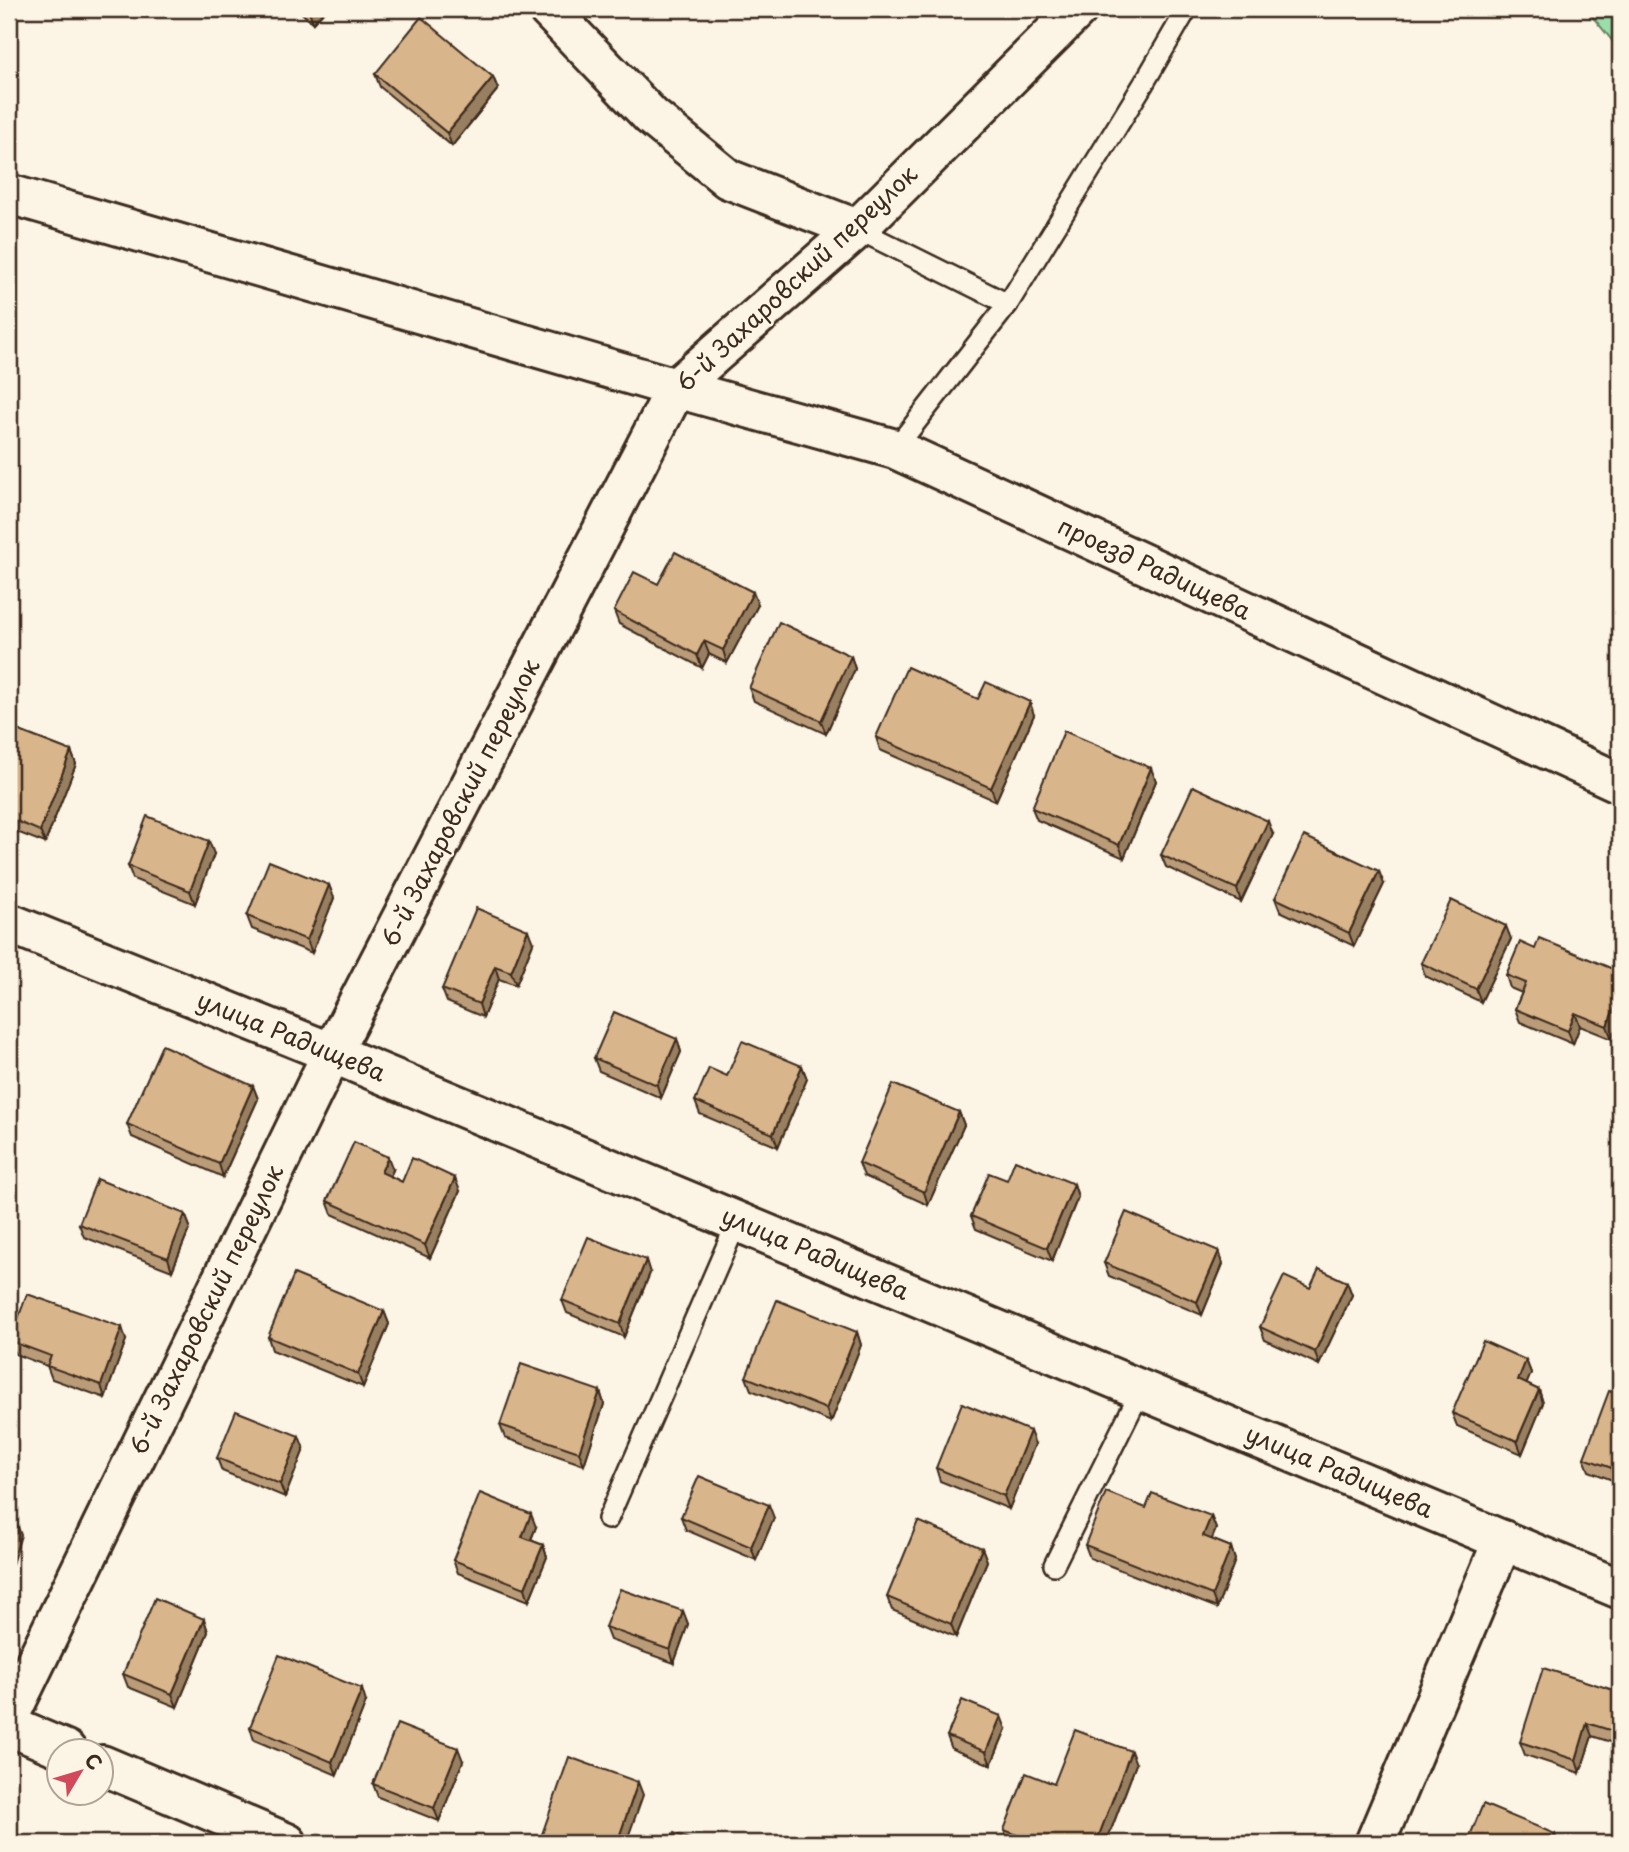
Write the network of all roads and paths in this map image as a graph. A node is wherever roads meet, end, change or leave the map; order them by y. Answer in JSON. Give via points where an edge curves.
{"nodes":[{"id":1,"x":548,"y":9,"type":"edge"},
{"id":2,"x":1078,"y":9,"type":"edge"},
{"id":3,"x":1187,"y":9,"type":"edge"},
{"id":4,"x":9,"y":194,"type":"edge"},
{"id":5,"x":857,"y":229,"type":"junction"},
{"id":6,"x":1008,"y":304,"type":"junction"},
{"id":7,"x":676,"y":388,"type":"junction"},
{"id":8,"x":895,"y":449,"type":"junction"},
{"id":9,"x":1620,"y":783,"type":"edge"},
{"id":10,"x":9,"y":923,"type":"edge"},
{"id":11,"x":332,"y":1053,"type":"junction"},
{"id":12,"x":737,"y":1222,"type":"junction"},
{"id":13,"x":1141,"y":1390,"type":"junction"},
{"id":14,"x":608,"y":1519,"type":"dead end"},
{"id":15,"x":1503,"y":1540,"type":"junction"},
{"id":16,"x":1054,"y":1565,"type":"dead end"},
{"id":17,"x":1620,"y":1589,"type":"edge"},
{"id":18,"x":9,"y":1717,"type":"edge"},
{"id":19,"x":9,"y":1726,"type":"edge"},
{"id":20,"x":46,"y":1742,"type":"edge"},
{"id":21,"x":116,"y":1771,"type":"edge"},
{"id":22,"x":288,"y":1843,"type":"edge"},
{"id":23,"x":1374,"y":1843,"type":"edge"}],
"edges":[{"from":1,"to":5,"type":"street","via":[[650,116],[728,178]]},
{"from":2,"to":5,"type":"street","name":"6-й Захаровский переулок"},
{"from":3,"to":6,"type":"lane"},
{"from":4,"to":7,"type":"street","name":"проезд Радищева"},
{"from":5,"to":6,"type":"lane"},
{"from":5,"to":7,"type":"street","name":"6-й Захаровский переулок"},
{"from":6,"to":8,"type":"lane"},
{"from":7,"to":8,"type":"street","name":"проезд Радищева"},
{"from":7,"to":11,"type":"street","name":"6-й Захаровский переулок"},
{"from":8,"to":9,"type":"street","name":"проезд Радищева"},
{"from":10,"to":11,"type":"street","name":"улица Радищева"},
{"from":11,"to":12,"type":"street","name":"улица Радищева"},
{"from":11,"to":18,"type":"street","name":"6-й Захаровский переулок"},
{"from":12,"to":13,"type":"street","name":"улица Радищева"},
{"from":12,"to":14,"type":"lane"},
{"from":13,"to":15,"type":"street","name":"улица Радищева"},
{"from":13,"to":16,"type":"lane"},
{"from":15,"to":17,"type":"street","name":"улица Радищева"},
{"from":15,"to":23,"type":"street"},
{"from":19,"to":20,"type":"street"},
{"from":21,"to":22,"type":"street"}]}
